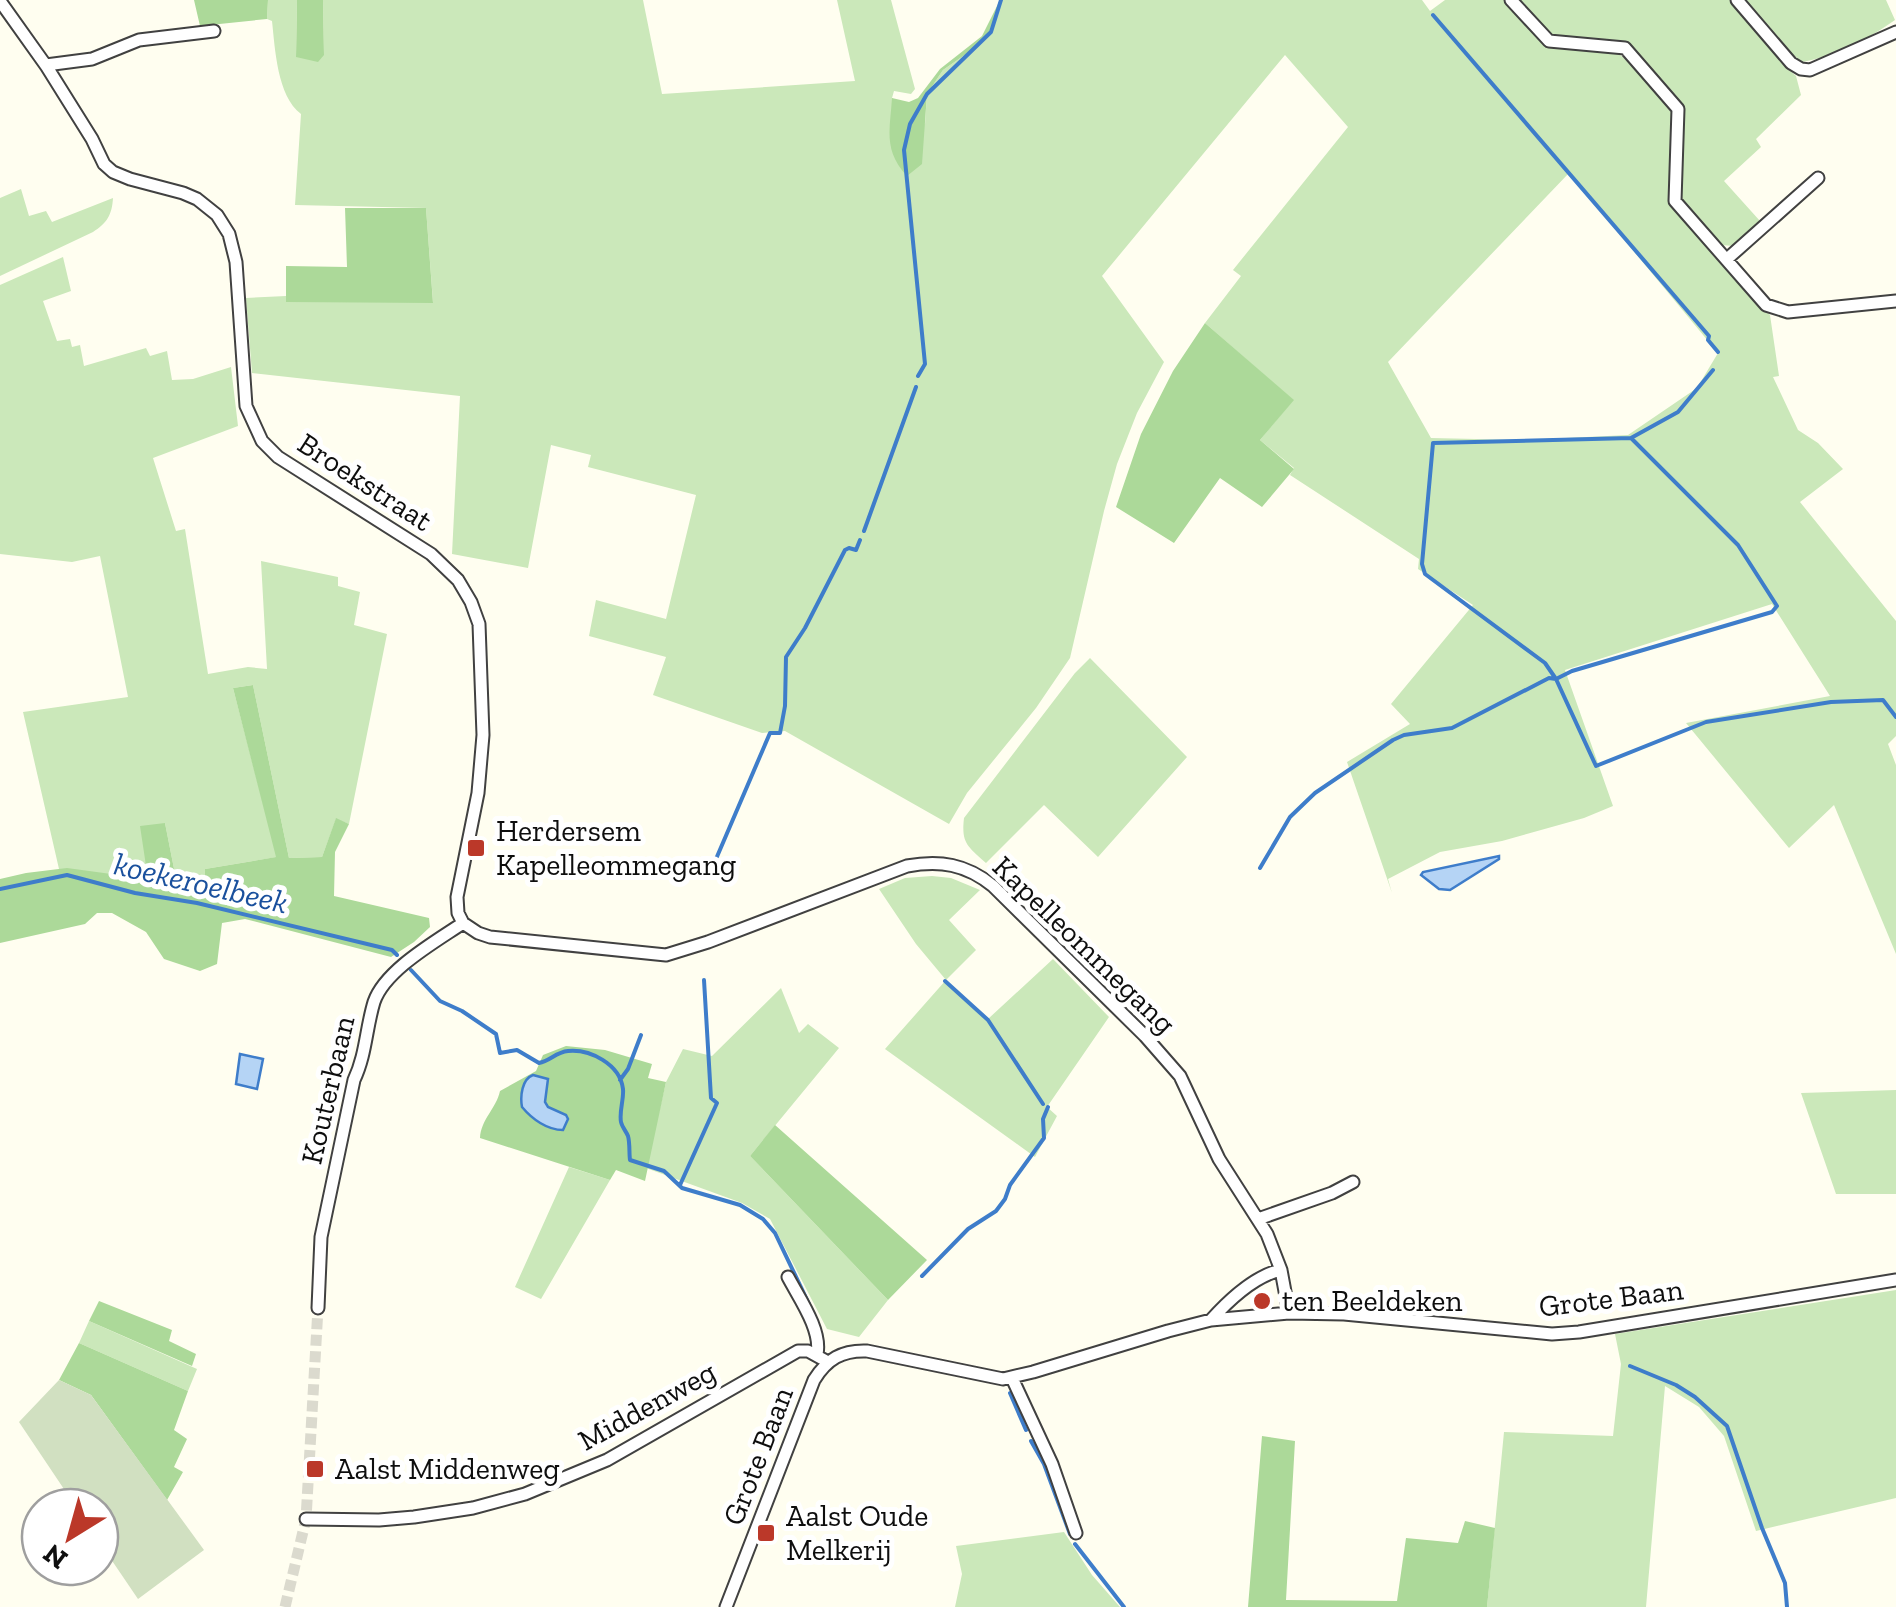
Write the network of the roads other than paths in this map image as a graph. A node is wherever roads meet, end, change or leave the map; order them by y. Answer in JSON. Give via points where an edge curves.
{"nodes":[{"id":1,"x":1511,"y":0,"type":"edge"},
{"id":2,"x":1737,"y":0,"type":"edge"},
{"id":3,"x":0,"y":1,"type":"edge"},
{"id":4,"x":214,"y":31,"type":"dead end"},
{"id":5,"x":1896,"y":32,"type":"edge"},
{"id":6,"x":46,"y":65,"type":"junction"},
{"id":7,"x":1818,"y":178,"type":"dead end"},
{"id":8,"x":1727,"y":259,"type":"junction"},
{"id":9,"x":1896,"y":301,"type":"edge"},
{"id":10,"x":462,"y":923,"type":"junction"},
{"id":11,"x":1352,"y":1182,"type":"dead end"},
{"id":12,"x":1258,"y":1219,"type":"junction"},
{"id":13,"x":1281,"y":1270,"type":"junction"},
{"id":14,"x":788,"y":1277,"type":"dead end"},
{"id":15,"x":1896,"y":1280,"type":"edge"},
{"id":16,"x":318,"y":1308,"type":"tunnel mouth"},
{"id":17,"x":1289,"y":1314,"type":"junction"},
{"id":18,"x":1211,"y":1320,"type":"junction"},
{"id":19,"x":822,"y":1358,"type":"junction"},
{"id":20,"x":1012,"y":1378,"type":"junction"},
{"id":21,"x":306,"y":1519,"type":"dead end"},
{"id":22,"x":1076,"y":1534,"type":"dead end"},
{"id":23,"x":726,"y":1607,"type":"edge"}],
"edges":[{"from":1,"to":8,"type":"street","via":[[1549,41],[1625,48],[1678,109],[1676,201]]},
{"from":2,"to":5,"type":"street","via":[[1800,69]]},
{"from":3,"to":6,"type":"street","name":"Broekstraat"},
{"from":4,"to":6,"type":"street","via":[[139,40],[92,60]]},
{"from":6,"to":10,"type":"street","name":"Broekstraat","via":[[104,164],[197,199],[229,234],[246,406],[262,442],[431,554],[471,602],[479,624],[483,735],[457,897]]},
{"from":7,"to":8,"type":"street"},
{"from":8,"to":9,"type":"street","via":[[1766,305],[1788,312]]},
{"from":10,"to":12,"type":"street","name":"Kapelleommegang","via":[[490,936],[666,955],[907,866],[941,862],[967,870],[992,886],[1170,1062]]},
{"from":10,"to":16,"type":"street","name":"Kouterbaan","via":[[390,976],[374,1001],[321,1238]]},
{"from":11,"to":12,"type":"street"},
{"from":12,"to":13,"type":"street","name":"Kapelleommegang"},
{"from":13,"to":17,"type":"street","name":"Kapelleommegang"},
{"from":13,"to":18,"type":"street","name":"Grote Baan","via":[[1268,1273]]},
{"from":14,"to":19,"type":"street"},
{"from":15,"to":17,"type":"street","name":"Grote Baan","via":[[1552,1334]]},
{"from":17,"to":18,"type":"street","name":"Grote Baan"},
{"from":18,"to":20,"type":"street","name":"Grote Baan"},
{"from":19,"to":20,"type":"street","name":"Grote Baan","via":[[866,1351]]},
{"from":19,"to":21,"type":"street","name":"Middenweg","via":[[798,1351],[607,1460],[525,1494],[414,1517]]},
{"from":19,"to":23,"type":"street","name":"Grote Baan"},
{"from":20,"to":22,"type":"street"}]}
